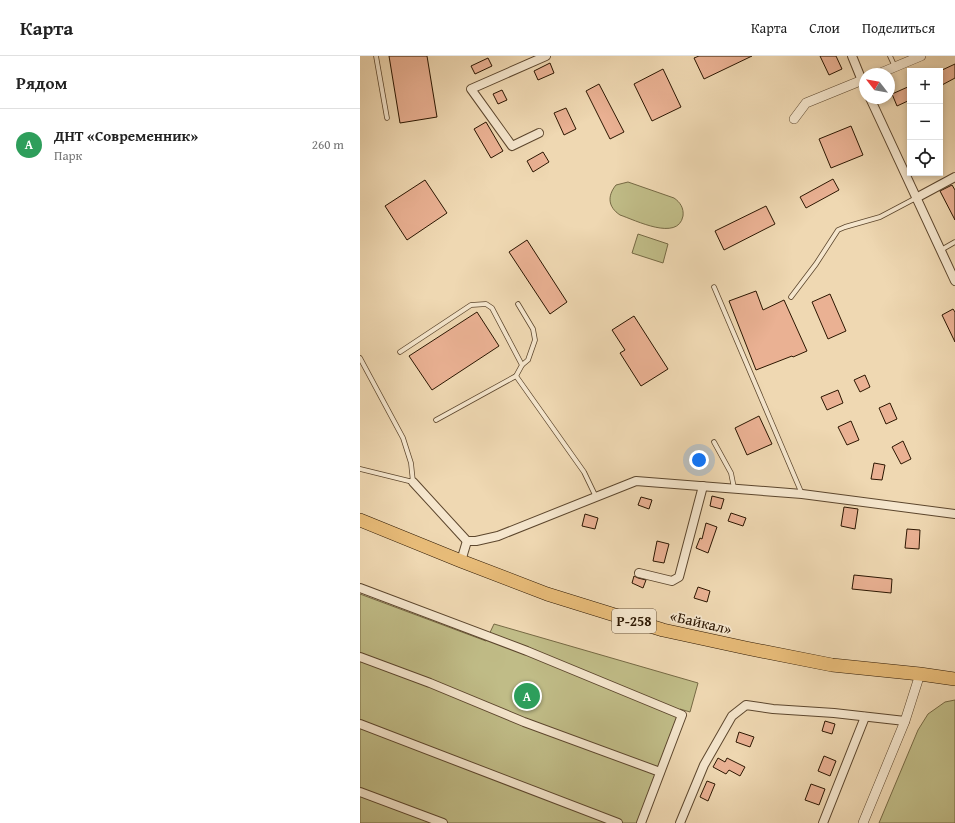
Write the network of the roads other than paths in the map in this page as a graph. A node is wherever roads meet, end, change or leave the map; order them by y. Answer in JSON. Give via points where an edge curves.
{"nodes":[{"id":1,"x":376,"y":56,"type":"edge"},
{"id":2,"x":546,"y":56,"type":"edge"},
{"id":3,"x":852,"y":56,"type":"edge"},
{"id":4,"x":890,"y":56,"type":"edge"},
{"id":5,"x":921,"y":56,"type":"edge"},
{"id":6,"x":895,"y":67,"type":"joint"},
{"id":7,"x":859,"y":72,"type":"edge"},
{"id":8,"x":859,"y":85,"type":"edge"},
{"id":9,"x":873,"y":104,"type":"edge"},
{"id":10,"x":387,"y":118,"type":"dead end"},
{"id":11,"x":794,"y":119,"type":"dead end"},
{"id":12,"x":540,"y":133,"type":"dead end"},
{"id":13,"x":955,"y":177,"type":"edge"},
{"id":14,"x":916,"y":198,"type":"junction"},
{"id":15,"x":955,"y":242,"type":"edge"},
{"id":16,"x":940,"y":250,"type":"junction"},
{"id":17,"x":955,"y":281,"type":"edge"},
{"id":18,"x":714,"y":287,"type":"dead end"},
{"id":19,"x":791,"y":297,"type":"dead end"},
{"id":20,"x":518,"y":304,"type":"dead end"},
{"id":21,"x":400,"y":352,"type":"dead end"},
{"id":22,"x":360,"y":358,"type":"edge"},
{"id":23,"x":522,"y":365,"type":"junction"},
{"id":24,"x":516,"y":376,"type":"junction"},
{"id":25,"x":436,"y":420,"type":"dead end"},
{"id":26,"x":714,"y":442,"type":"dead end"},
{"id":27,"x":360,"y":468,"type":"edge"},
{"id":28,"x":413,"y":482,"type":"junction"},
{"id":29,"x":703,"y":486,"type":"junction"},
{"id":30,"x":734,"y":488,"type":"junction"},
{"id":31,"x":802,"y":494,"type":"junction"},
{"id":32,"x":596,"y":497,"type":"junction"},
{"id":33,"x":955,"y":514,"type":"edge"},
{"id":34,"x":360,"y":520,"type":"edge"},
{"id":35,"x":467,"y":541,"type":"junction"},
{"id":36,"x":461,"y":561,"type":"junction"},
{"id":37,"x":639,"y":573,"type":"dead end"},
{"id":38,"x":360,"y":588,"type":"edge"},
{"id":39,"x":360,"y":657,"type":"edge"},
{"id":40,"x":920,"y":674,"type":"junction"},
{"id":41,"x":955,"y":679,"type":"edge"},
{"id":42,"x":865,"y":717,"type":"junction"},
{"id":43,"x":905,"y":720,"type":"junction"},
{"id":44,"x":360,"y":724,"type":"edge"},
{"id":45,"x":660,"y":772,"type":"junction"},
{"id":46,"x":360,"y":792,"type":"edge"},
{"id":47,"x":443,"y":823,"type":"edge"},
{"id":48,"x":618,"y":823,"type":"edge"},
{"id":49,"x":641,"y":823,"type":"edge"},
{"id":50,"x":680,"y":823,"type":"edge"},
{"id":51,"x":823,"y":823,"type":"edge"},
{"id":52,"x":863,"y":823,"type":"edge"}],
"edges":[{"from":1,"to":10,"type":"lane"},
{"from":2,"to":12,"type":"street","via":[[471,89],[512,146]]},
{"from":3,"to":7,"type":"street"},
{"from":4,"to":6,"type":"lane"},
{"from":5,"to":6,"type":"street"},
{"from":8,"to":11,"type":"street","via":[[806,103]]},
{"from":9,"to":14,"type":"street"},
{"from":13,"to":14,"type":"street"},
{"from":14,"to":16,"type":"street"},
{"from":14,"to":19,"type":"lane","via":[[880,217],[838,230]]},
{"from":15,"to":16,"type":"lane"},
{"from":16,"to":17,"type":"street"},
{"from":18,"to":31,"type":"lane"},
{"from":20,"to":23,"type":"lane","via":[[533,329],[535,340],[528,360]]},
{"from":21,"to":23,"type":"lane","via":[[471,305],[486,304],[492,308]]},
{"from":22,"to":28,"type":"lane","via":[[403,438],[411,463]]},
{"from":23,"to":24,"type":"lane"},
{"from":24,"to":25,"type":"lane"},
{"from":24,"to":32,"type":"lane","via":[[584,472]]},
{"from":26,"to":30,"type":"lane","via":[[731,473]]},
{"from":27,"to":28,"type":"lane"},
{"from":28,"to":35,"type":"street"},
{"from":29,"to":30,"type":"street"},
{"from":29,"to":32,"type":"street","via":[[636,481]]},
{"from":29,"to":37,"type":"street","via":[[679,577],[672,581]]},
{"from":30,"to":31,"type":"street"},
{"from":31,"to":33,"type":"street"},
{"from":32,"to":35,"type":"street","via":[[498,536]]},
{"from":34,"to":36,"type":"highway","name":"«Байкал»","number":"Р-258"},
{"from":35,"to":36,"type":"street"},
{"from":36,"to":40,"type":"highway","name":"«Байкал»","number":"Р-258","via":[[547,594],[663,630],[832,665]]},
{"from":38,"to":45,"type":"street","via":[[527,651],[682,715]]},
{"from":39,"to":45,"type":"street"},
{"from":40,"to":41,"type":"highway","name":"«Байкал»","number":"Р-258"},
{"from":40,"to":43,"type":"street"},
{"from":42,"to":43,"type":"street"},
{"from":42,"to":50,"type":"street","via":[[746,705],[732,716],[704,765]]},
{"from":42,"to":51,"type":"street"},
{"from":43,"to":52,"type":"street"},
{"from":44,"to":48,"type":"street"},
{"from":45,"to":49,"type":"street"},
{"from":46,"to":47,"type":"street"}]}
